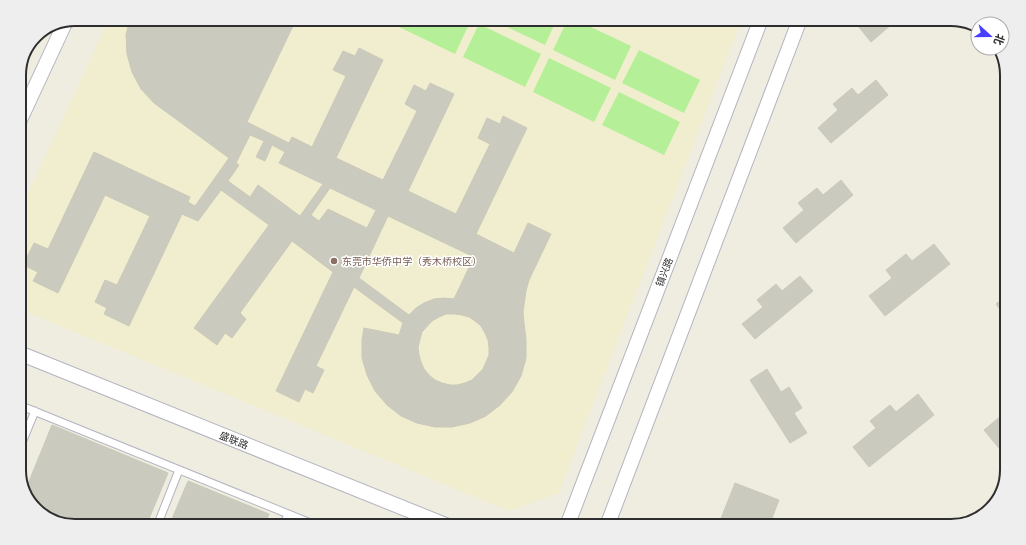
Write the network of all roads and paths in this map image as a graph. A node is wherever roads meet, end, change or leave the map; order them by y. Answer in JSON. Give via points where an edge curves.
{"nodes":[{"id":1,"x":758,"y":26,"type":"edge"},
{"id":2,"x":797,"y":26,"type":"edge"},
{"id":3,"x":63,"y":28,"type":"edge"},
{"id":4,"x":26,"y":107,"type":"edge"},
{"id":5,"x":26,"y":356,"type":"edge"},
{"id":6,"x":26,"y":408,"type":"edge"},
{"id":7,"x":35,"y":411,"type":"junction"},
{"id":8,"x":26,"y":433,"type":"edge"},
{"id":9,"x":180,"y":470,"type":"junction"},
{"id":10,"x":288,"y":514,"type":"junction"},
{"id":11,"x":159,"y":519,"type":"edge"},
{"id":12,"x":286,"y":519,"type":"edge"},
{"id":13,"x":300,"y":519,"type":"edge"},
{"id":14,"x":431,"y":519,"type":"edge"},
{"id":15,"x":570,"y":519,"type":"edge"},
{"id":16,"x":610,"y":519,"type":"edge"}],
"edges":[{"from":1,"to":15,"type":"street","name":"镇兴路"},
{"from":2,"to":16,"type":"street"},
{"from":3,"to":4,"type":"street"},
{"from":5,"to":14,"type":"street","name":"盛联路"},
{"from":6,"to":7,"type":"lane"},
{"from":7,"to":8,"type":"lane"},
{"from":7,"to":9,"type":"lane"},
{"from":9,"to":10,"type":"lane"},
{"from":9,"to":11,"type":"lane"},
{"from":10,"to":12,"type":"lane"},
{"from":10,"to":13,"type":"lane"}]}
